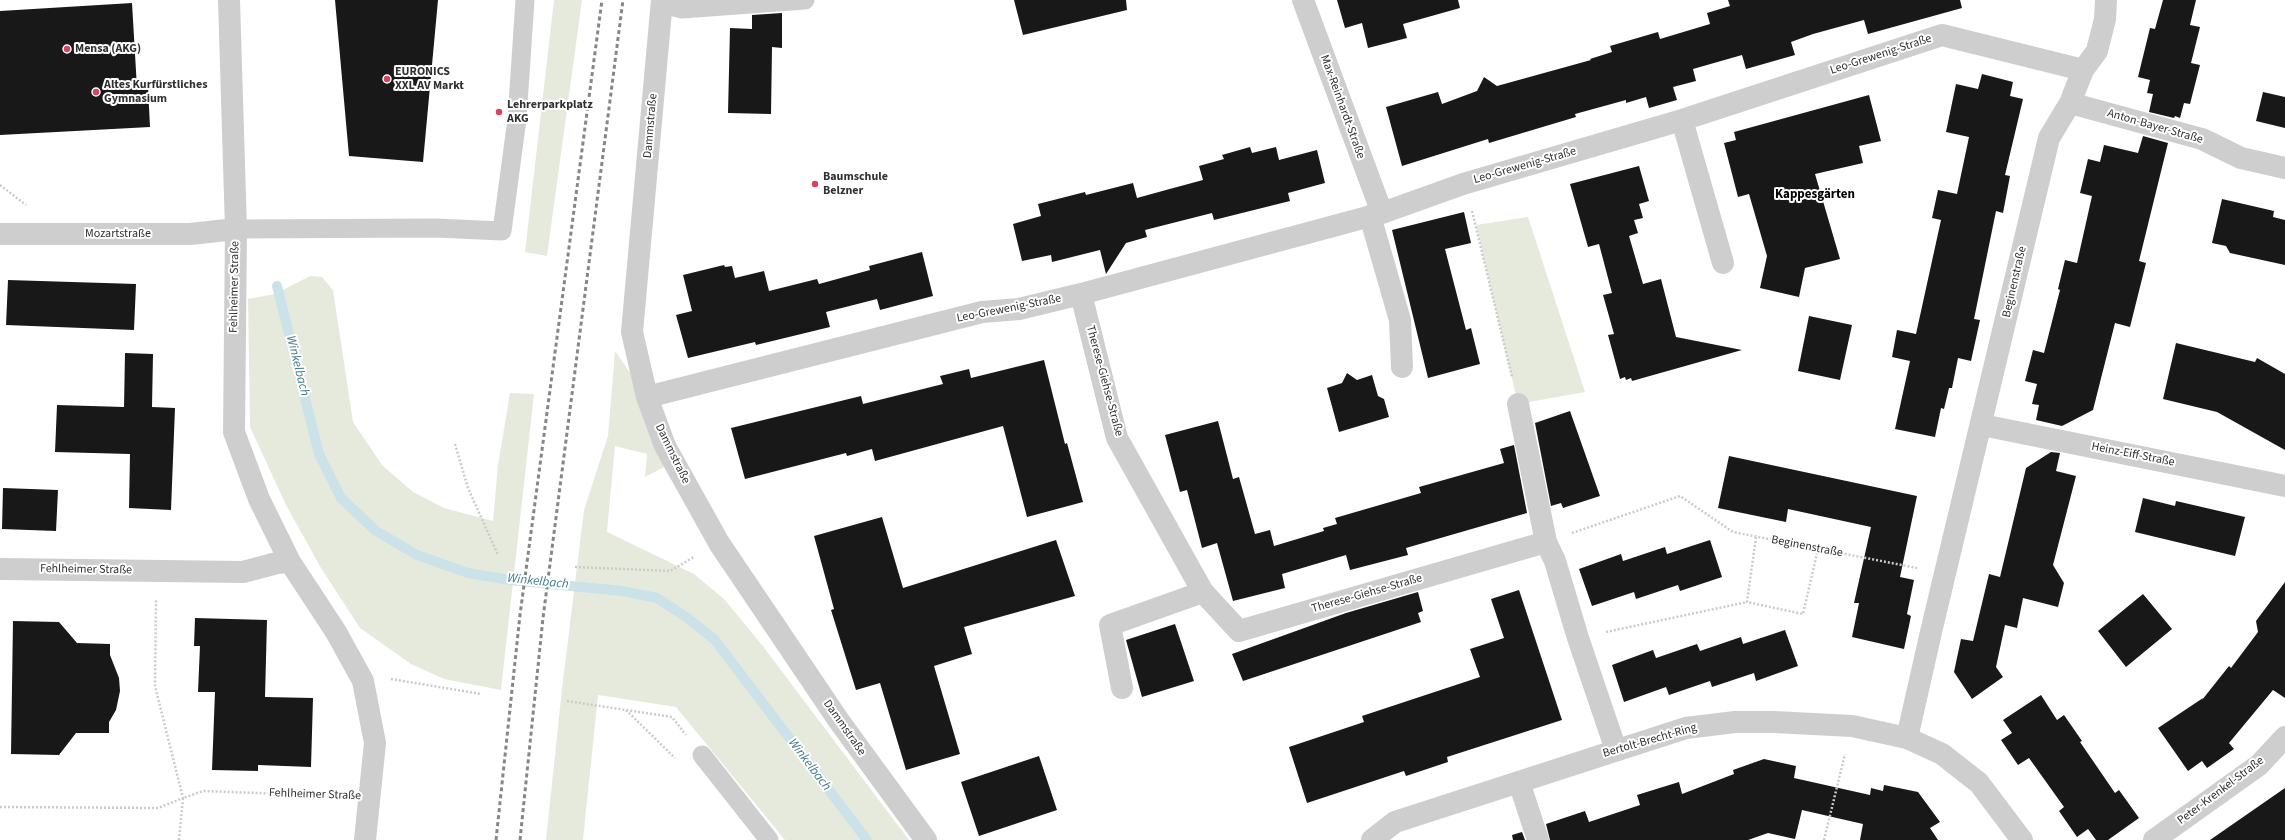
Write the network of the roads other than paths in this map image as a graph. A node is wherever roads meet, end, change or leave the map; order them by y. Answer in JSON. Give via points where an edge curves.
{"nodes":[{"id":1,"x":229,"y":0,"type":"edge"},
{"id":2,"x":525,"y":0,"type":"edge"},
{"id":3,"x":805,"y":0,"type":"edge"},
{"id":4,"x":1303,"y":0,"type":"edge"},
{"id":5,"x":2106,"y":0,"type":"edge"},
{"id":6,"x":662,"y":2,"type":"edge"},
{"id":7,"x":2083,"y":70,"type":"junction"},
{"id":8,"x":2070,"y":103,"type":"junction"},
{"id":9,"x":1682,"y":120,"type":"junction"},
{"id":10,"x":2285,"y":168,"type":"edge"},
{"id":11,"x":1376,"y":215,"type":"junction"},
{"id":12,"x":236,"y":229,"type":"junction"},
{"id":13,"x":0,"y":234,"type":"edge"},
{"id":14,"x":1723,"y":263,"type":"dead end"},
{"id":15,"x":1081,"y":294,"type":"junction"},
{"id":16,"x":1402,"y":367,"type":"dead end"},
{"id":17,"x":647,"y":397,"type":"junction"},
{"id":18,"x":1518,"y":404,"type":"road end"},
{"id":19,"x":1982,"y":425,"type":"junction"},
{"id":20,"x":2285,"y":486,"type":"edge"},
{"id":21,"x":1546,"y":542,"type":"junction"},
{"id":22,"x":290,"y":562,"type":"junction"},
{"id":23,"x":0,"y":569,"type":"edge"},
{"id":24,"x":1203,"y":592,"type":"junction"},
{"id":25,"x":1122,"y":688,"type":"dead end"},
{"id":26,"x":2285,"y":737,"type":"edge"},
{"id":27,"x":1907,"y":738,"type":"junction"},
{"id":28,"x":1616,"y":750,"type":"junction"},
{"id":29,"x":702,"y":755,"type":"road end"},
{"id":30,"x":1519,"y":782,"type":"junction"},
{"id":31,"x":365,"y":840,"type":"edge"},
{"id":32,"x":768,"y":840,"type":"edge"},
{"id":33,"x":926,"y":840,"type":"edge"},
{"id":34,"x":1372,"y":840,"type":"edge"},
{"id":35,"x":1538,"y":840,"type":"edge"},
{"id":36,"x":2022,"y":840,"type":"edge"},
{"id":37,"x":2154,"y":840,"type":"edge"}],
"edges":[{"from":1,"to":12,"type":"street","name":"Fehlheimer Straße"},
{"from":2,"to":12,"type":"lane","via":[[517,119],[502,231],[436,228]]},
{"from":3,"to":6,"type":"lane","via":[[682,9]]},
{"from":4,"to":11,"type":"street","name":"Max-Reinhardt-Straße"},
{"from":5,"to":7,"type":"street","name":"Beginenstraße","via":[[2105,19],[2097,51]]},
{"from":6,"to":17,"type":"street","name":"Dammstraße","via":[[632,332]]},
{"from":7,"to":8,"type":"street","name":"Beginenstraße"},
{"from":7,"to":9,"type":"street","name":"Leo-Grewenig-Straße","via":[[1942,36]]},
{"from":8,"to":10,"type":"street","name":"Anton-Bayer-Straße","via":[[2202,139],[2241,158]]},
{"from":8,"to":19,"type":"street","name":"Beginenstraße","via":[[2049,138]]},
{"from":9,"to":11,"type":"street","name":"Leo-Grewenig-Straße","via":[[1463,184]]},
{"from":9,"to":14,"type":"street"},
{"from":11,"to":15,"type":"street","name":"Leo-Grewenig-Straße"},
{"from":11,"to":16,"type":"street","via":[[1400,320]]},
{"from":12,"to":13,"type":"street","name":"Mozartstraße","via":[[190,234]]},
{"from":12,"to":22,"type":"street","name":"Fehlheimer Straße","via":[[234,432],[259,498]]},
{"from":15,"to":17,"type":"street","name":"Leo-Grewenig-Straße","via":[[1019,309],[982,312]]},
{"from":15,"to":24,"type":"street","name":"Therese-Giehse-Straße","via":[[1117,438]]},
{"from":17,"to":33,"type":"street","name":"Dammstraße","via":[[665,446],[719,543],[839,721]]},
{"from":18,"to":21,"type":"street"},
{"from":19,"to":20,"type":"street","name":"Heinz-Eiff-Straße"},
{"from":19,"to":27,"type":"street","name":"Beginenstraße"},
{"from":21,"to":24,"type":"street","name":"Therese-Giehse-Straße","via":[[1239,631]]},
{"from":21,"to":28,"type":"street","via":[[1555,561]]},
{"from":22,"to":23,"type":"street","name":"Fehlheimer Straße","via":[[243,572]]},
{"from":22,"to":31,"type":"street","name":"Fehlheimer Straße","via":[[336,632],[363,681],[375,743]]},
{"from":24,"to":25,"type":"street","via":[[1110,625]]},
{"from":26,"to":37,"type":"street","name":"Peter-Krenkel-Straße","via":[[2259,765]]},
{"from":27,"to":28,"type":"street","name":"Bertolt-Brecht-Ring","via":[[1852,726],[1735,722],[1686,728]]},
{"from":27,"to":36,"type":"street","name":"Bertolt-Brecht-Ring","via":[[1942,754],[1979,782]]},
{"from":28,"to":30,"type":"street","name":"Bertolt-Brecht-Ring"},
{"from":29,"to":32,"type":"lane"},
{"from":30,"to":34,"type":"street","name":"Bertolt-Brecht-Ring","via":[[1395,822]]},
{"from":30,"to":35,"type":"street"}]}
